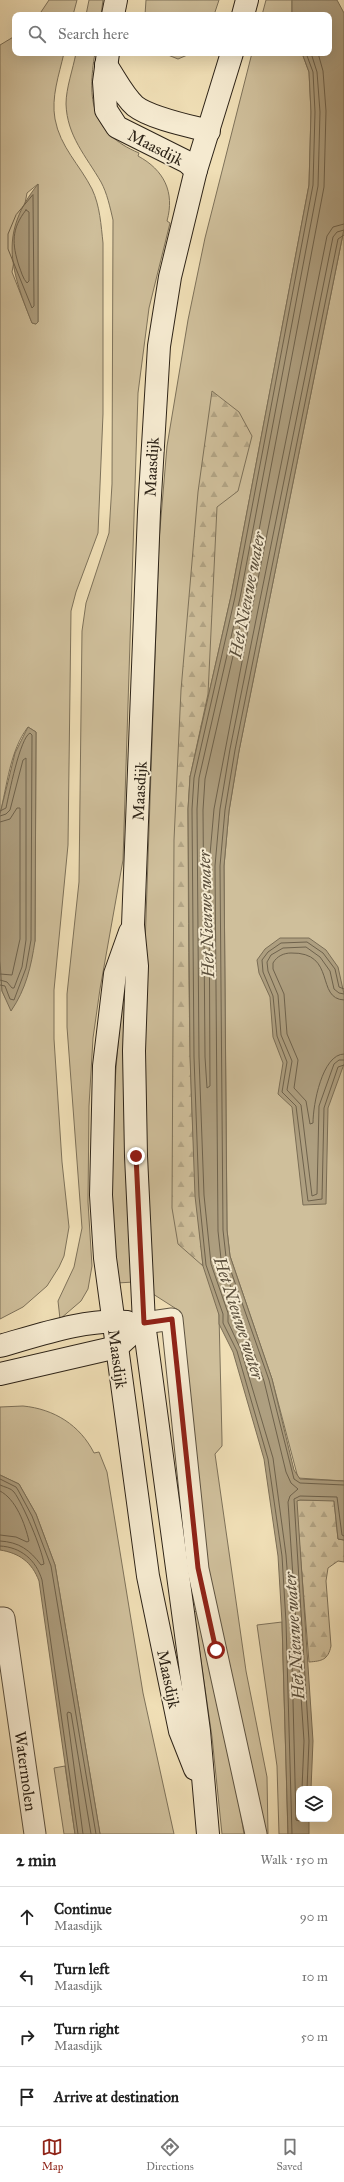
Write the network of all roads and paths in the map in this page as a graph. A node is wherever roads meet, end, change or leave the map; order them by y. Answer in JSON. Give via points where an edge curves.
{"nodes":[{"id":1,"x":116,"y":0,"type":"edge"},
{"id":2,"x":248,"y":0,"type":"edge"},
{"id":3,"x":114,"y":12,"type":"edge"},
{"id":4,"x":244,"y":12,"type":"edge"},
{"id":5,"x":231,"y":56,"type":"edge"},
{"id":6,"x":107,"y":59,"type":"edge"},
{"id":7,"x":209,"y":131,"type":"junction"},
{"id":8,"x":196,"y":170,"type":"junction"},
{"id":9,"x":133,"y":925,"type":"junction"},
{"id":10,"x":113,"y":1320,"type":"junction"},
{"id":11,"x":144,"y":1323,"type":"junction"},
{"id":12,"x":0,"y":1346,"type":"edge"},
{"id":13,"x":117,"y":1346,"type":"junction"},
{"id":14,"x":0,"y":1374,"type":"edge"},
{"id":15,"x":0,"y":1618,"type":"edge"},
{"id":16,"x":203,"y":1788,"type":"junction"},
{"id":17,"x":35,"y":1834,"type":"edge"},
{"id":18,"x":208,"y":1834,"type":"edge"},
{"id":19,"x":256,"y":1834,"type":"edge"}],
"edges":[{"from":1,"to":3,"type":"main road"},
{"from":2,"to":4,"type":"main road"},
{"from":5,"to":7,"type":"main road"},
{"from":6,"to":7,"type":"main road","name":"Maasdijk","via":[[123,92],[136,106],[163,118]]},
{"from":6,"to":8,"type":"main road","name":"Maasdijk","via":[[104,82],[106,110],[117,128],[181,159]]},
{"from":7,"to":8,"type":"main road"},
{"from":8,"to":9,"type":"main road","name":"Maasdijk","via":[[170,277],[157,365],[148,512]]},
{"from":9,"to":10,"type":"main road","name":"Maasdijk","via":[[115,974],[104,1066],[101,1195]]},
{"from":9,"to":11,"type":"main road","name":"Maasdijk","via":[[137,966],[134,1051],[136,1156]]},
{"from":10,"to":11,"type":"main road"},
{"from":10,"to":12,"type":"main road","via":[[54,1331]]},
{"from":10,"to":13,"type":"main road","name":"Maasdijk"},
{"from":11,"to":13,"type":"main road"},
{"from":11,"to":16,"type":"main road","name":"Maasdijk","via":[[199,1731]]},
{"from":11,"to":19,"type":"street","name":"Maasdijk","via":[[172,1319],[198,1568]]},
{"from":13,"to":14,"type":"main road"},
{"from":13,"to":16,"type":"main road","name":"Maasdijk","via":[[148,1576],[180,1731]]},
{"from":15,"to":17,"type":"street","name":"Watermolen","via":[[4,1618]]},
{"from":16,"to":18,"type":"main road","name":"Maasdijk"}]}
